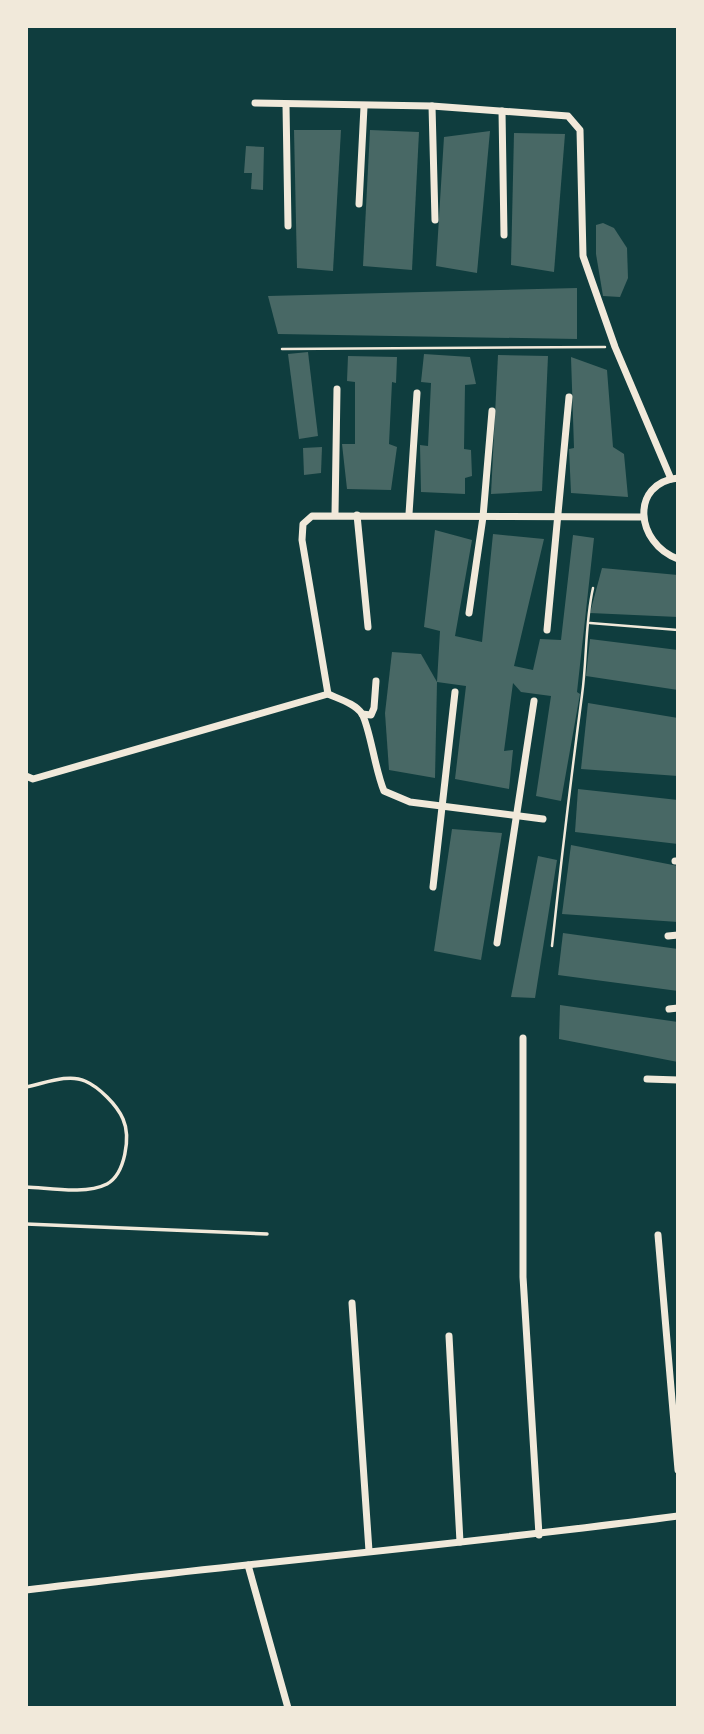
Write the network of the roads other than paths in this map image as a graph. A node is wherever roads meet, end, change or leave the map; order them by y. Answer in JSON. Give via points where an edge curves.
{"nodes":[{"id":1,"x":255,"y":103,"type":"dead end"},
{"id":2,"x":286,"y":104,"type":"junction"},
{"id":3,"x":432,"y":106,"type":"junction"},
{"id":4,"x":364,"y":107,"type":"junction"},
{"id":5,"x":502,"y":111,"type":"junction"},
{"id":6,"x":359,"y":204,"type":"dead end"},
{"id":7,"x":435,"y":220,"type":"dead end"},
{"id":8,"x":288,"y":226,"type":"dead end"},
{"id":9,"x":504,"y":235,"type":"dead end"},
{"id":10,"x":337,"y":390,"type":"dead end"},
{"id":11,"x":417,"y":393,"type":"dead end"},
{"id":12,"x":569,"y":397,"type":"dead end"},
{"id":13,"x":492,"y":411,"type":"dead end"},
{"id":14,"x":674,"y":479,"type":"edge"},
{"id":15,"x":335,"y":514,"type":"junction"},
{"id":16,"x":409,"y":514,"type":"junction"},
{"id":17,"x":356,"y":515,"type":"junction"},
{"id":18,"x":484,"y":517,"type":"junction"},
{"id":19,"x":643,"y":517,"type":"junction"},
{"id":20,"x":558,"y":518,"type":"junction"},
{"id":21,"x":678,"y":559,"type":"edge"},
{"id":22,"x":468,"y":613,"type":"dead end"},
{"id":23,"x":368,"y":627,"type":"dead end"},
{"id":24,"x":547,"y":630,"type":"dead end"},
{"id":25,"x":376,"y":681,"type":"dead end"},
{"id":26,"x":455,"y":692,"type":"dead end"},
{"id":27,"x":328,"y":694,"type":"junction"},
{"id":28,"x":534,"y":701,"type":"dead end"},
{"id":29,"x":362,"y":714,"type":"junction"},
{"id":30,"x":26,"y":776,"type":"edge"},
{"id":31,"x":443,"y":806,"type":"junction"},
{"id":32,"x":518,"y":814,"type":"junction"},
{"id":33,"x":543,"y":819,"type":"dead end"},
{"id":34,"x":433,"y":887,"type":"dead end"},
{"id":35,"x":678,"y":935,"type":"edge"},
{"id":36,"x":668,"y":936,"type":"dead end"},
{"id":37,"x":496,"y":943,"type":"dead end"},
{"id":38,"x":523,"y":1038,"type":"dead end"},
{"id":39,"x":647,"y":1079,"type":"dead end"},
{"id":40,"x":678,"y":1080,"type":"edge"},
{"id":41,"x":26,"y":1087,"type":"edge"},
{"id":42,"x":26,"y":1187,"type":"edge"},
{"id":43,"x":26,"y":1224,"type":"edge"},
{"id":44,"x":267,"y":1234,"type":"dead end"},
{"id":45,"x":658,"y":1235,"type":"dead end"},
{"id":46,"x":352,"y":1303,"type":"dead end"},
{"id":47,"x":449,"y":1336,"type":"dead end"},
{"id":48,"x":678,"y":1470,"type":"edge"},
{"id":49,"x":678,"y":1516,"type":"edge"},
{"id":50,"x":539,"y":1535,"type":"junction"},
{"id":51,"x":460,"y":1542,"type":"junction"},
{"id":52,"x":369,"y":1551,"type":"junction"},
{"id":53,"x":248,"y":1565,"type":"junction"},
{"id":54,"x":26,"y":1590,"type":"edge"},
{"id":55,"x":288,"y":1708,"type":"edge"}],
"edges":[{"from":1,"to":2,"type":"street"},
{"from":2,"to":4,"type":"street"},
{"from":2,"to":8,"type":"street"},
{"from":3,"to":4,"type":"street"},
{"from":3,"to":5,"type":"street"},
{"from":3,"to":7,"type":"street"},
{"from":4,"to":6,"type":"street"},
{"from":5,"to":9,"type":"street"},
{"from":5,"to":14,"type":"street","via":[[568,116],[580,130],[583,256],[615,346]]},
{"from":10,"to":15,"type":"street"},
{"from":11,"to":16,"type":"street"},
{"from":12,"to":20,"type":"street"},
{"from":13,"to":18,"type":"street"},
{"from":14,"to":19,"type":"street","via":[[657,487]]},
{"from":15,"to":17,"type":"street"},
{"from":15,"to":27,"type":"street","via":[[312,516],[303,524],[302,540]]},
{"from":16,"to":17,"type":"street"},
{"from":16,"to":18,"type":"street"},
{"from":17,"to":23,"type":"street"},
{"from":18,"to":20,"type":"street"},
{"from":18,"to":22,"type":"street"},
{"from":19,"to":20,"type":"street"},
{"from":19,"to":21,"type":"street","via":[[648,536],[660,551]]},
{"from":20,"to":24,"type":"street"},
{"from":25,"to":29,"type":"street","via":[[374,708],[370,715]]},
{"from":26,"to":31,"type":"street"},
{"from":27,"to":29,"type":"street"},
{"from":27,"to":30,"type":"street","via":[[33,779]]},
{"from":28,"to":32,"type":"street"},
{"from":29,"to":31,"type":"street","via":[[384,791],[410,802]]},
{"from":31,"to":32,"type":"street"},
{"from":31,"to":34,"type":"street"},
{"from":32,"to":33,"type":"street"},
{"from":32,"to":37,"type":"street"},
{"from":35,"to":36,"type":"street"},
{"from":38,"to":50,"type":"street","via":[[523,1277]]},
{"from":39,"to":40,"type":"street"},
{"from":41,"to":42,"type":"lane","via":[[67,1078],[85,1081],[112,1102],[124,1121],[126,1139],[121,1169],[109,1183],[91,1189]]},
{"from":43,"to":44,"type":"lane"},
{"from":45,"to":48,"type":"street"},
{"from":46,"to":52,"type":"street"},
{"from":47,"to":51,"type":"street"},
{"from":49,"to":50,"type":"street"},
{"from":50,"to":51,"type":"street"},
{"from":51,"to":52,"type":"street"},
{"from":52,"to":53,"type":"street"},
{"from":53,"to":54,"type":"street"},
{"from":53,"to":55,"type":"street"}]}
